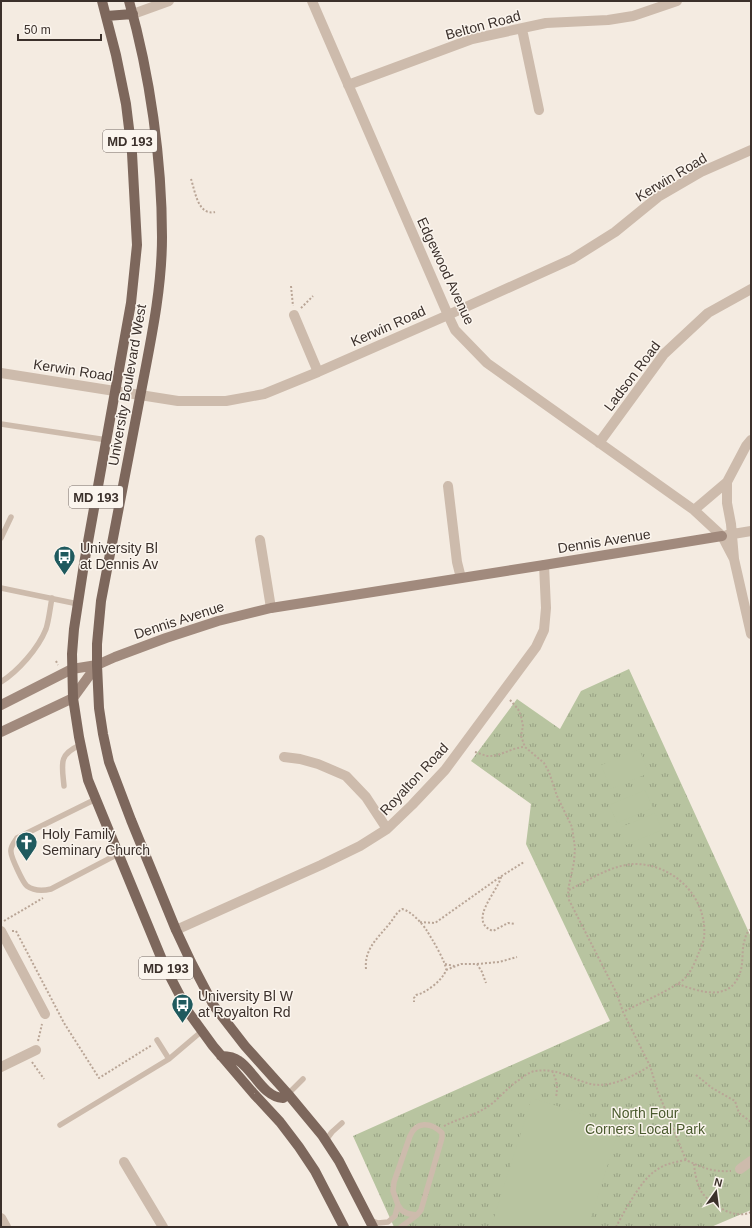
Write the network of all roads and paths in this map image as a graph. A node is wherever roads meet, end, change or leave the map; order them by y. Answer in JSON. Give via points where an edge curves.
{"nodes":[{"id":1,"x":102,"y":1,"type":"edge"},
{"id":2,"x":129,"y":1,"type":"edge"},
{"id":3,"x":170,"y":1,"type":"edge"},
{"id":4,"x":312,"y":1,"type":"edge"},
{"id":5,"x":677,"y":1,"type":"edge"},
{"id":6,"x":133,"y":14,"type":"junction"},
{"id":7,"x":106,"y":16,"type":"junction"},
{"id":8,"x":522,"y":29,"type":"junction"},
{"id":9,"x":348,"y":85,"type":"junction"},
{"id":10,"x":539,"y":110,"type":"dead end"},
{"id":11,"x":751,"y":150,"type":"edge"},
{"id":12,"x":191,"y":179,"type":"dead end"},
{"id":13,"x":215,"y":212,"type":"dead end"},
{"id":14,"x":291,"y":286,"type":"dead end"},
{"id":15,"x":751,"y":289,"type":"edge"},
{"id":16,"x":313,"y":296,"type":"dead end"},
{"id":17,"x":294,"y":315,"type":"junction"},
{"id":18,"x":448,"y":315,"type":"junction"},
{"id":19,"x":318,"y":372,"type":"junction"},
{"id":20,"x":1,"y":373,"type":"edge"},
{"id":21,"x":116,"y":390,"type":"junction"},
{"id":22,"x":140,"y":394,"type":"junction"},
{"id":23,"x":1,"y":424,"type":"edge"},
{"id":24,"x":106,"y":440,"type":"junction"},
{"id":25,"x":751,"y":440,"type":"edge"},
{"id":26,"x":599,"y":444,"type":"junction"},
{"id":27,"x":727,"y":482,"type":"junction"},
{"id":28,"x":448,"y":486,"type":"dead end"},
{"id":29,"x":694,"y":510,"type":"junction"},
{"id":30,"x":11,"y":517,"type":"dead end"},
{"id":31,"x":751,"y":531,"type":"edge"},
{"id":32,"x":733,"y":534,"type":"junction"},
{"id":33,"x":722,"y":536,"type":"junction"},
{"id":34,"x":1,"y":538,"type":"edge"},
{"id":35,"x":260,"y":540,"type":"dead end"},
{"id":36,"x":734,"y":559,"type":"junction"},
{"id":37,"x":544,"y":565,"type":"junction"},
{"id":38,"x":461,"y":578,"type":"junction"},
{"id":39,"x":1,"y":588,"type":"edge"},
{"id":40,"x":52,"y":598,"type":"junction"},
{"id":41,"x":78,"y":604,"type":"junction"},
{"id":42,"x":271,"y":608,"type":"junction"},
{"id":43,"x":751,"y":634,"type":"edge"},
{"id":44,"x":56,"y":661,"type":"dead end"},
{"id":45,"x":96,"y":665,"type":"junction"},
{"id":46,"x":58,"y":666,"type":"dead end"},
{"id":47,"x":72,"y":669,"type":"junction"},
{"id":48,"x":1,"y":682,"type":"edge"},
{"id":49,"x":501,"y":694,"type":"junction"},
{"id":50,"x":73,"y":698,"type":"junction"},
{"id":51,"x":1,"y":705,"type":"edge"},
{"id":52,"x":1,"y":732,"type":"edge"},
{"id":53,"x":80,"y":745,"type":"junction"},
{"id":54,"x":525,"y":748,"type":"junction"},
{"id":55,"x":475,"y":752,"type":"dead end"},
{"id":56,"x":284,"y":757,"type":"dead end"},
{"id":57,"x":64,"y":786,"type":"dead end"},
{"id":58,"x":96,"y":799,"type":"junction"},
{"id":59,"x":387,"y":829,"type":"junction"},
{"id":60,"x":118,"y":854,"type":"junction"},
{"id":61,"x":524,"y":862,"type":"dead end"},
{"id":62,"x":502,"y":876,"type":"junction"},
{"id":63,"x":568,"y":890,"type":"junction"},
{"id":64,"x":47,"y":896,"type":"dead end"},
{"id":65,"x":419,"y":922,"type":"junction"},
{"id":66,"x":515,"y":924,"type":"dead end"},
{"id":67,"x":1,"y":929,"type":"edge"},
{"id":68,"x":751,"y":929,"type":"edge"},
{"id":69,"x":176,"y":930,"type":"junction"},
{"id":70,"x":517,"y":957,"type":"dead end"},
{"id":71,"x":446,"y":964,"type":"junction"},
{"id":72,"x":477,"y":964,"type":"junction"},
{"id":73,"x":454,"y":966,"type":"junction"},
{"id":74,"x":366,"y":969,"type":"dead end"},
{"id":75,"x":446,"y":970,"type":"junction"},
{"id":76,"x":486,"y":983,"type":"dead end"},
{"id":77,"x":678,"y":984,"type":"junction"},
{"id":78,"x":414,"y":1002,"type":"dead end"},
{"id":79,"x":623,"y":1012,"type":"junction"},
{"id":80,"x":45,"y":1014,"type":"joint"},
{"id":81,"x":202,"y":1031,"type":"junction"},
{"id":82,"x":155,"y":1042,"type":"joint"},
{"id":83,"x":31,"y":1052,"type":"junction"},
{"id":84,"x":221,"y":1056,"type":"junction"},
{"id":85,"x":169,"y":1058,"type":"junction"},
{"id":86,"x":650,"y":1066,"type":"junction"},
{"id":87,"x":1,"y":1068,"type":"edge"},
{"id":88,"x":552,"y":1071,"type":"junction"},
{"id":89,"x":696,"y":1075,"type":"dead end"},
{"id":90,"x":44,"y":1079,"type":"dead end"},
{"id":91,"x":303,"y":1079,"type":"dead end"},
{"id":92,"x":288,"y":1094,"type":"junction"},
{"id":93,"x":556,"y":1096,"type":"dead end"},
{"id":94,"x":751,"y":1122,"type":"edge"},
{"id":95,"x":342,"y":1123,"type":"dead end"},
{"id":96,"x":60,"y":1125,"type":"dead end"},
{"id":97,"x":438,"y":1129,"type":"junction"},
{"id":98,"x":326,"y":1140,"type":"junction"},
{"id":99,"x":686,"y":1160,"type":"junction"},
{"id":100,"x":751,"y":1161,"type":"edge"},
{"id":101,"x":124,"y":1162,"type":"dead end"},
{"id":102,"x":694,"y":1164,"type":"junction"},
{"id":103,"x":740,"y":1169,"type":"joint"},
{"id":104,"x":398,"y":1205,"type":"junction"},
{"id":105,"x":751,"y":1212,"type":"edge"},
{"id":106,"x":417,"y":1215,"type":"junction"},
{"id":107,"x":371,"y":1224,"type":"edge"},
{"id":108,"x":163,"y":1227,"type":"edge"},
{"id":109,"x":344,"y":1227,"type":"edge"},
{"id":110,"x":401,"y":1227,"type":"edge"},
{"id":111,"x":616,"y":1227,"type":"edge"}],
"edges":[{"from":1,"to":7,"type":"main road","name":"University Boulevard West","number":"MD 193"},
{"from":2,"to":6,"type":"main road","name":"University Boulevard West","number":"MD 193"},
{"from":3,"to":6,"type":"street"},
{"from":4,"to":9,"type":"street","name":"Edgewood Avenue"},
{"from":5,"to":8,"type":"street","name":"Belton Road","via":[[633,16],[546,23]]},
{"from":6,"to":7,"type":"main road"},
{"from":6,"to":22,"type":"main road","name":"University Boulevard West","number":"MD 193","via":[[152,114],[159,169],[162,237],[157,300]]},
{"from":7,"to":21,"type":"main road","name":"University Boulevard West","number":"MD 193","via":[[126,104],[132,153],[137,245],[131,303]]},
{"from":8,"to":9,"type":"street","name":"Belton Road","via":[[472,39]]},
{"from":8,"to":10,"type":"street"},
{"from":9,"to":18,"type":"street","name":"Edgewood Avenue"},
{"from":11,"to":18,"type":"street","name":"Kerwin Road","via":[[700,172],[676,186],[658,197],[615,232],[572,259]]},
{"from":12,"to":13,"type":"path","via":[[204,211],[210,214]]},
{"from":14,"to":17,"type":"path"},
{"from":15,"to":26,"type":"street","name":"Ladson Road","via":[[708,314],[664,354]]},
{"from":16,"to":17,"type":"path"},
{"from":17,"to":19,"type":"street"},
{"from":18,"to":19,"type":"street","name":"Kerwin Road"},
{"from":18,"to":26,"type":"street","name":"Edgewood Avenue","via":[[456,330],[487,363]]},
{"from":19,"to":22,"type":"street","name":"Kerwin Road","via":[[264,394],[226,401],[178,401]]},
{"from":20,"to":21,"type":"street","name":"Kerwin Road"},
{"from":21,"to":22,"type":"street","name":"Kerwin Road"},
{"from":21,"to":24,"type":"main road","name":"University Boulevard West","number":"MD 193"},
{"from":22,"to":45,"type":"main road","name":"University Boulevard West","number":"MD 193","via":[[101,601]]},
{"from":23,"to":24,"type":"lane"},
{"from":24,"to":41,"type":"main road","name":"University Boulevard West","number":"MD 193"},
{"from":25,"to":27,"type":"street"},
{"from":26,"to":29,"type":"street","name":"Edgewood Avenue"},
{"from":27,"to":29,"type":"street"},
{"from":27,"to":32,"type":"street","name":"Edgewood Avenue","via":[[727,503]]},
{"from":28,"to":38,"type":"street"},
{"from":29,"to":33,"type":"street","name":"Edgewood Avenue"},
{"from":30,"to":34,"type":"lane"},
{"from":31,"to":32,"type":"street","name":"Dennis Avenue"},
{"from":32,"to":33,"type":"street","name":"Dennis Avenue"},
{"from":32,"to":36,"type":"street","name":"Edgewood Avenue"},
{"from":33,"to":36,"type":"street","name":"Edgewood Avenue"},
{"from":33,"to":37,"type":"street","name":"Dennis Avenue"},
{"from":35,"to":42,"type":"street"},
{"from":36,"to":43,"type":"street","name":"Edgewood Avenue"},
{"from":37,"to":38,"type":"street","name":"Dennis Avenue"},
{"from":37,"to":49,"type":"street","name":"Royalton Road","via":[[544,630],[536,647]]},
{"from":38,"to":42,"type":"street","name":"Dennis Avenue"},
{"from":39,"to":40,"type":"lane"},
{"from":40,"to":41,"type":"lane"},
{"from":40,"to":48,"type":"lane","via":[[46,630],[25,662]]},
{"from":41,"to":47,"type":"main road","name":"University Boulevard West","number":"MD 193"},
{"from":42,"to":45,"type":"street","name":"Dennis Avenue","via":[[218,621]]},
{"from":44,"to":46,"type":"path"},
{"from":45,"to":47,"type":"street","name":"Dennis Avenue"},
{"from":45,"to":50,"type":"street"},
{"from":45,"to":69,"type":"main road","name":"University Boulevard West","number":"MD 193","via":[[102,734],[109,762]]},
{"from":47,"to":50,"type":"main road","name":"University Boulevard West","number":"MD 193"},
{"from":47,"to":51,"type":"street","name":"Dennis Avenue"},
{"from":49,"to":54,"type":"path","via":[[512,701],[518,709]]},
{"from":49,"to":59,"type":"street","name":"Royalton Road","via":[[445,770]]},
{"from":50,"to":52,"type":"street"},
{"from":50,"to":53,"type":"main road","name":"University Boulevard West","number":"MD 193"},
{"from":53,"to":57,"type":"lane","via":[[65,755]]},
{"from":53,"to":58,"type":"main road","name":"University Boulevard West","number":"MD 193","via":[[88,780]]},
{"from":54,"to":55,"type":"path","via":[[487,756]]},
{"from":54,"to":63,"type":"path","via":[[544,763],[572,827],[575,848]]},
{"from":56,"to":59,"type":"street","via":[[318,764],[346,776],[366,797]]},
{"from":58,"to":60,"type":"main road","name":"University Boulevard West","number":"MD 193"},
{"from":58,"to":60,"type":"lane","via":[[17,838],[10,851],[26,885],[36,890],[51,888]]},
{"from":59,"to":69,"type":"street","name":"Royalton Road","via":[[321,865]]},
{"from":60,"to":81,"type":"main road","name":"University Boulevard West","number":"MD 193","via":[[165,968],[189,1013]]},
{"from":61,"to":62,"type":"path"},
{"from":62,"to":65,"type":"path","via":[[435,923]]},
{"from":62,"to":66,"type":"path","via":[[485,909],[483,926],[493,931],[508,923]]},
{"from":63,"to":77,"type":"path","via":[[622,866],[636,864],[671,873],[681,881],[699,906],[704,924],[704,939],[696,961],[687,976]]},
{"from":63,"to":79,"type":"path","via":[[568,900],[617,994]]},
{"from":64,"to":67,"type":"path"},
{"from":65,"to":71,"type":"path"},
{"from":65,"to":74,"type":"path","via":[[407,910],[397,912],[368,951]]},
{"from":67,"to":80,"type":"street"},
{"from":67,"to":82,"type":"path","via":[[16,931],[64,1023],[99,1078]]},
{"from":68,"to":77,"type":"path","via":[[743,945],[740,973],[732,987],[717,993]]},
{"from":69,"to":92,"type":"main road","name":"University Boulevard West","number":"MD 193","via":[[214,1006],[244,1046]]},
{"from":70,"to":72,"type":"path"},
{"from":71,"to":73,"type":"path"},
{"from":71,"to":75,"type":"path"},
{"from":72,"to":73,"type":"path"},
{"from":72,"to":76,"type":"path"},
{"from":73,"to":75,"type":"path"},
{"from":75,"to":78,"type":"path","via":[[436,984],[416,995]]},
{"from":77,"to":79,"type":"path"},
{"from":79,"to":86,"type":"path"},
{"from":80,"to":83,"type":"path"},
{"from":81,"to":84,"type":"main road","name":"University Boulevard West","number":"MD 193"},
{"from":81,"to":85,"type":"lane"},
{"from":82,"to":85,"type":"lane"},
{"from":83,"to":87,"type":"street"},
{"from":83,"to":90,"type":"path"},
{"from":84,"to":92,"type":"main road","via":[[240,1061],[274,1096],[282,1098]]},
{"from":84,"to":109,"type":"main road","name":"University Boulevard West","number":"MD 193","via":[[299,1147],[316,1171]]},
{"from":85,"to":96,"type":"lane"},
{"from":86,"to":88,"type":"path","via":[[627,1079],[597,1085]]},
{"from":86,"to":99,"type":"path"},
{"from":88,"to":93,"type":"path","via":[[558,1089]]},
{"from":88,"to":97,"type":"path","via":[[532,1072],[484,1109]]},
{"from":89,"to":94,"type":"path","via":[[735,1101],[739,1113]]},
{"from":91,"to":92,"type":"lane"},
{"from":92,"to":98,"type":"main road","name":"University Boulevard West","number":"MD 193"},
{"from":95,"to":98,"type":"lane"},
{"from":97,"to":104,"type":"lane","via":[[421,1125],[413,1130],[394,1182],[393,1192]]},
{"from":97,"to":106,"type":"lane","via":[[442,1133],[441,1144],[421,1210]]},
{"from":98,"to":107,"type":"main road","name":"University Boulevard West","number":"MD 193","via":[[339,1160]]},
{"from":99,"to":102,"type":"path"},
{"from":99,"to":111,"type":"path","via":[[665,1165],[649,1175]]},
{"from":100,"to":103,"type":"street"},
{"from":101,"to":108,"type":"street"},
{"from":102,"to":103,"type":"path","via":[[718,1171]]},
{"from":102,"to":105,"type":"path","via":[[698,1185],[710,1200],[732,1213],[746,1215]]},
{"from":104,"to":106,"type":"lane","via":[[408,1214]]},
{"from":104,"to":107,"type":"lane","via":[[395,1216],[388,1222]]},
{"from":106,"to":110,"type":"lane"}]}
